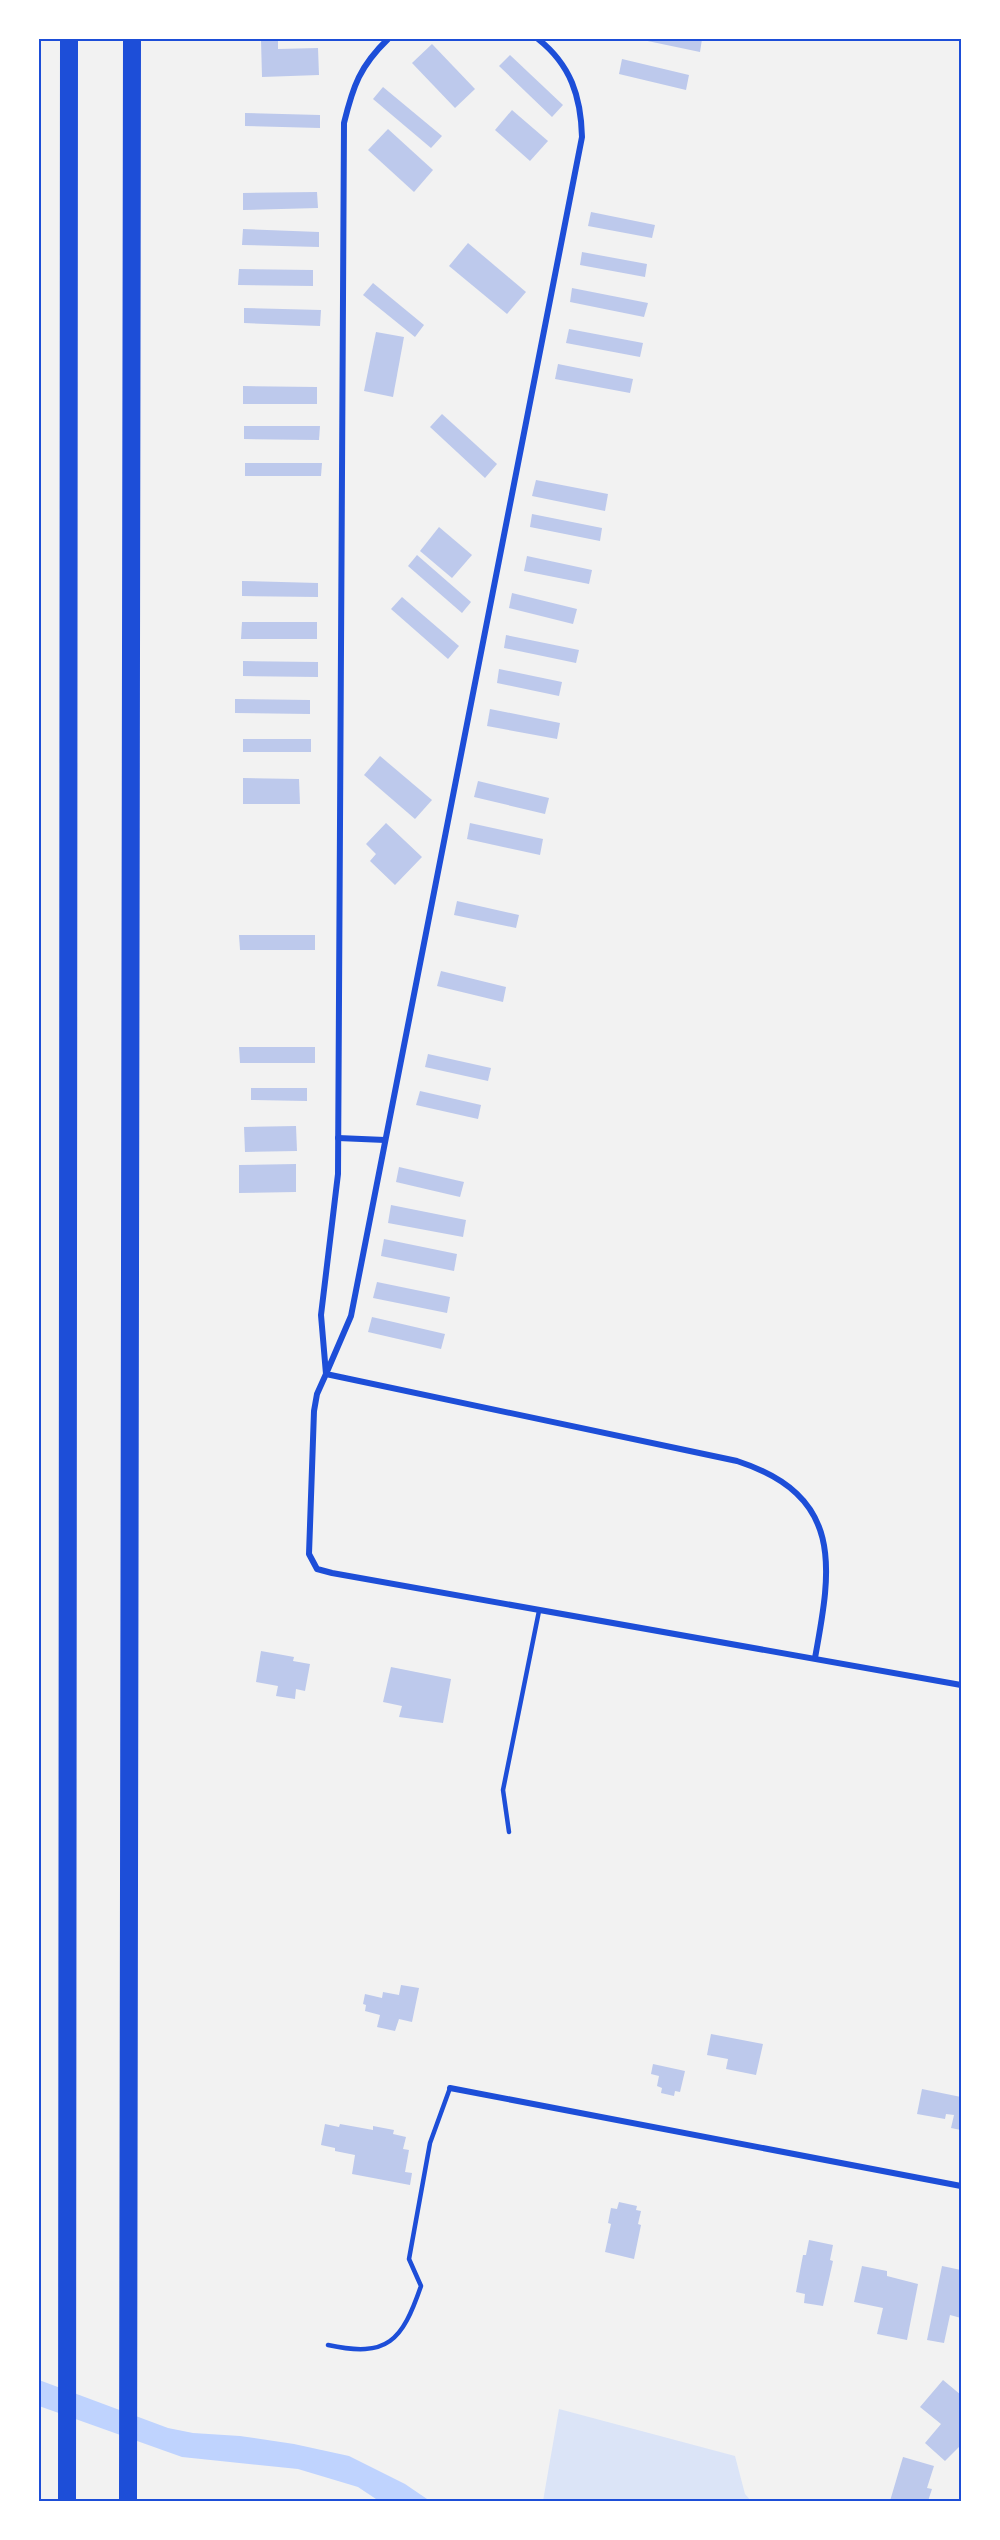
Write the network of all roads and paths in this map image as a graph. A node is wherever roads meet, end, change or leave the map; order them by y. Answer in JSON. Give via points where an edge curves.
{"nodes":[{"id":1,"x":69,"y":39,"type":"edge"},
{"id":2,"x":132,"y":39,"type":"edge"},
{"id":3,"x":388,"y":39,"type":"edge"},
{"id":4,"x":538,"y":39,"type":"edge"},
{"id":5,"x":338,"y":1138,"type":"junction"},
{"id":6,"x":385,"y":1140,"type":"junction"},
{"id":7,"x":326,"y":1374,"type":"junction"},
{"id":8,"x":539,"y":1611,"type":"junction"},
{"id":9,"x":815,"y":1658,"type":"junction"},
{"id":10,"x":961,"y":1685,"type":"edge"},
{"id":11,"x":509,"y":1832,"type":"dead end"},
{"id":12,"x":450,"y":2088,"type":"joint"},
{"id":13,"x":961,"y":2186,"type":"edge"},
{"id":14,"x":328,"y":2345,"type":"dead end"},
{"id":15,"x":67,"y":2501,"type":"edge"},
{"id":16,"x":128,"y":2501,"type":"edge"}],
"edges":[{"from":1,"to":15,"type":"highway"},
{"from":2,"to":16,"type":"highway"},
{"from":3,"to":5,"type":"street","via":[[361,70],[351,91],[344,123]]},
{"from":4,"to":6,"type":"street","via":[[558,59],[571,80],[579,99],[582,137]]},
{"from":5,"to":6,"type":"street"},
{"from":5,"to":7,"type":"street","via":[[336,1204],[321,1315]]},
{"from":6,"to":7,"type":"street","via":[[351,1316]]},
{"from":7,"to":8,"type":"street","via":[[314,1411],[309,1554],[318,1569]]},
{"from":7,"to":9,"type":"street","via":[[763,1469],[799,1497],[817,1521],[825,1548],[826,1598]]},
{"from":8,"to":9,"type":"street"},
{"from":8,"to":11,"type":"lane","via":[[502,1790]]},
{"from":9,"to":10,"type":"street"},
{"from":12,"to":13,"type":"street"},
{"from":12,"to":14,"type":"lane","via":[[430,2143],[409,2259],[421,2286],[411,2316],[391,2342],[370,2350]]}]}
